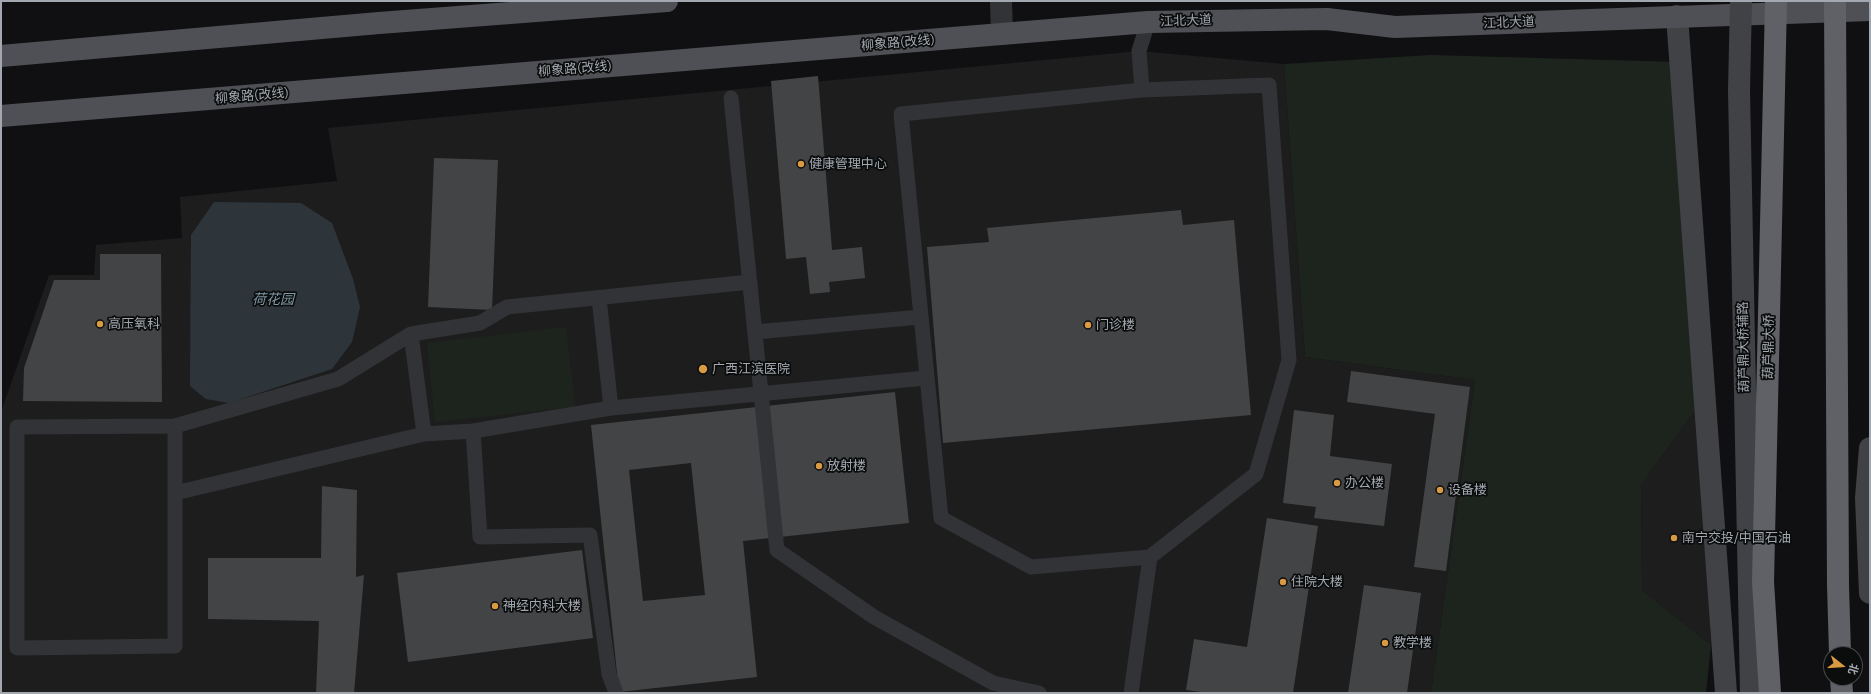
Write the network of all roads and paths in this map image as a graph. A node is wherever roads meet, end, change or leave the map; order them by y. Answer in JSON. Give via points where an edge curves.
{"nodes":[{"id":1,"x":667,"y":1,"type":"edge"},
{"id":2,"x":1001,"y":1,"type":"edge"},
{"id":3,"x":1316,"y":1,"type":"edge"},
{"id":4,"x":1741,"y":1,"type":"edge"},
{"id":5,"x":1776,"y":1,"type":"edge"},
{"id":6,"x":1836,"y":1,"type":"edge"},
{"id":7,"x":1870,"y":10,"type":"edge"},
{"id":8,"x":1677,"y":16,"type":"junction"},
{"id":9,"x":1327,"y":19,"type":"junction"},
{"id":10,"x":1148,"y":22,"type":"junction"},
{"id":11,"x":1002,"y":34,"type":"junction"},
{"id":12,"x":1,"y":56,"type":"edge"},
{"id":13,"x":1142,"y":90,"type":"junction"},
{"id":14,"x":731,"y":98,"type":"dead end"},
{"id":15,"x":1,"y":116,"type":"edge"},
{"id":16,"x":750,"y":282,"type":"junction"},
{"id":17,"x":599,"y":298,"type":"junction"},
{"id":18,"x":920,"y":317,"type":"junction"},
{"id":19,"x":755,"y":332,"type":"junction"},
{"id":20,"x":412,"y":334,"type":"junction"},
{"id":21,"x":926,"y":378,"type":"junction"},
{"id":22,"x":761,"y":393,"type":"junction"},
{"id":23,"x":611,"y":408,"type":"junction"},
{"id":24,"x":175,"y":426,"type":"junction"},
{"id":25,"x":473,"y":431,"type":"junction"},
{"id":26,"x":424,"y":434,"type":"junction"},
{"id":27,"x":1870,"y":448,"type":"edge"},
{"id":28,"x":175,"y":493,"type":"junction"},
{"id":29,"x":1150,"y":557,"type":"junction"},
{"id":30,"x":1870,"y":593,"type":"edge"},
{"id":31,"x":1840,"y":646,"type":"edge"},
{"id":32,"x":616,"y":693,"type":"edge"},
{"id":33,"x":1040,"y":693,"type":"edge"},
{"id":34,"x":1131,"y":693,"type":"edge"},
{"id":35,"x":1726,"y":693,"type":"edge"},
{"id":36,"x":1751,"y":693,"type":"edge"},
{"id":37,"x":1770,"y":693,"type":"edge"}],
"edges":[{"from":1,"to":12,"type":"main road"},
{"from":2,"to":11,"type":"street"},
{"from":3,"to":9,"type":"main road"},
{"from":4,"to":36,"type":"main road","name":"葫芦鼎大桥辅路","bridge":true,"via":[[1739,90]]},
{"from":5,"to":37,"type":"highway","name":"葫芦鼎大桥","bridge":true,"via":[[1764,582]]},
{"from":6,"to":31,"type":"highway","bridge":true},
{"from":7,"to":8,"type":"main road","name":"江北大道"},
{"from":8,"to":9,"type":"main road","name":"江北大道","via":[[1395,27]]},
{"from":8,"to":35,"type":"main road"},
{"from":9,"to":10,"type":"main road","name":"江北大道"},
{"from":10,"to":11,"type":"main road","name":"柳象路(改线)"},
{"from":10,"to":13,"type":"lane","via":[[1139,51]]},
{"from":11,"to":15,"type":"main road","name":"柳象路(改线)"},
{"from":13,"to":18,"type":"lane","via":[[901,114]]},
{"from":13,"to":29,"type":"lane","via":[[1269,85],[1289,360],[1256,474]]},
{"from":14,"to":16,"type":"lane"},
{"from":16,"to":17,"type":"lane"},
{"from":16,"to":19,"type":"lane"},
{"from":17,"to":20,"type":"lane","via":[[508,307],[480,323]]},
{"from":17,"to":23,"type":"lane"},
{"from":18,"to":19,"type":"lane"},
{"from":18,"to":21,"type":"lane"},
{"from":19,"to":22,"type":"lane"},
{"from":20,"to":24,"type":"lane","via":[[338,379]]},
{"from":20,"to":26,"type":"lane"},
{"from":21,"to":22,"type":"lane"},
{"from":21,"to":29,"type":"lane","via":[[941,518],[1031,567]]},
{"from":22,"to":23,"type":"lane"},
{"from":22,"to":33,"type":"lane","via":[[777,550],[874,617],[993,683]]},
{"from":23,"to":25,"type":"lane"},
{"from":24,"to":28,"type":"lane"},
{"from":24,"to":28,"type":"lane","via":[[17,428],[17,648],[175,646]]},
{"from":25,"to":26,"type":"lane"},
{"from":25,"to":32,"type":"lane","via":[[480,537],[590,534],[609,674]]},
{"from":26,"to":28,"type":"lane"},
{"from":27,"to":30,"type":"main road","via":[[1866,498]]},
{"from":29,"to":34,"type":"lane"}]}
